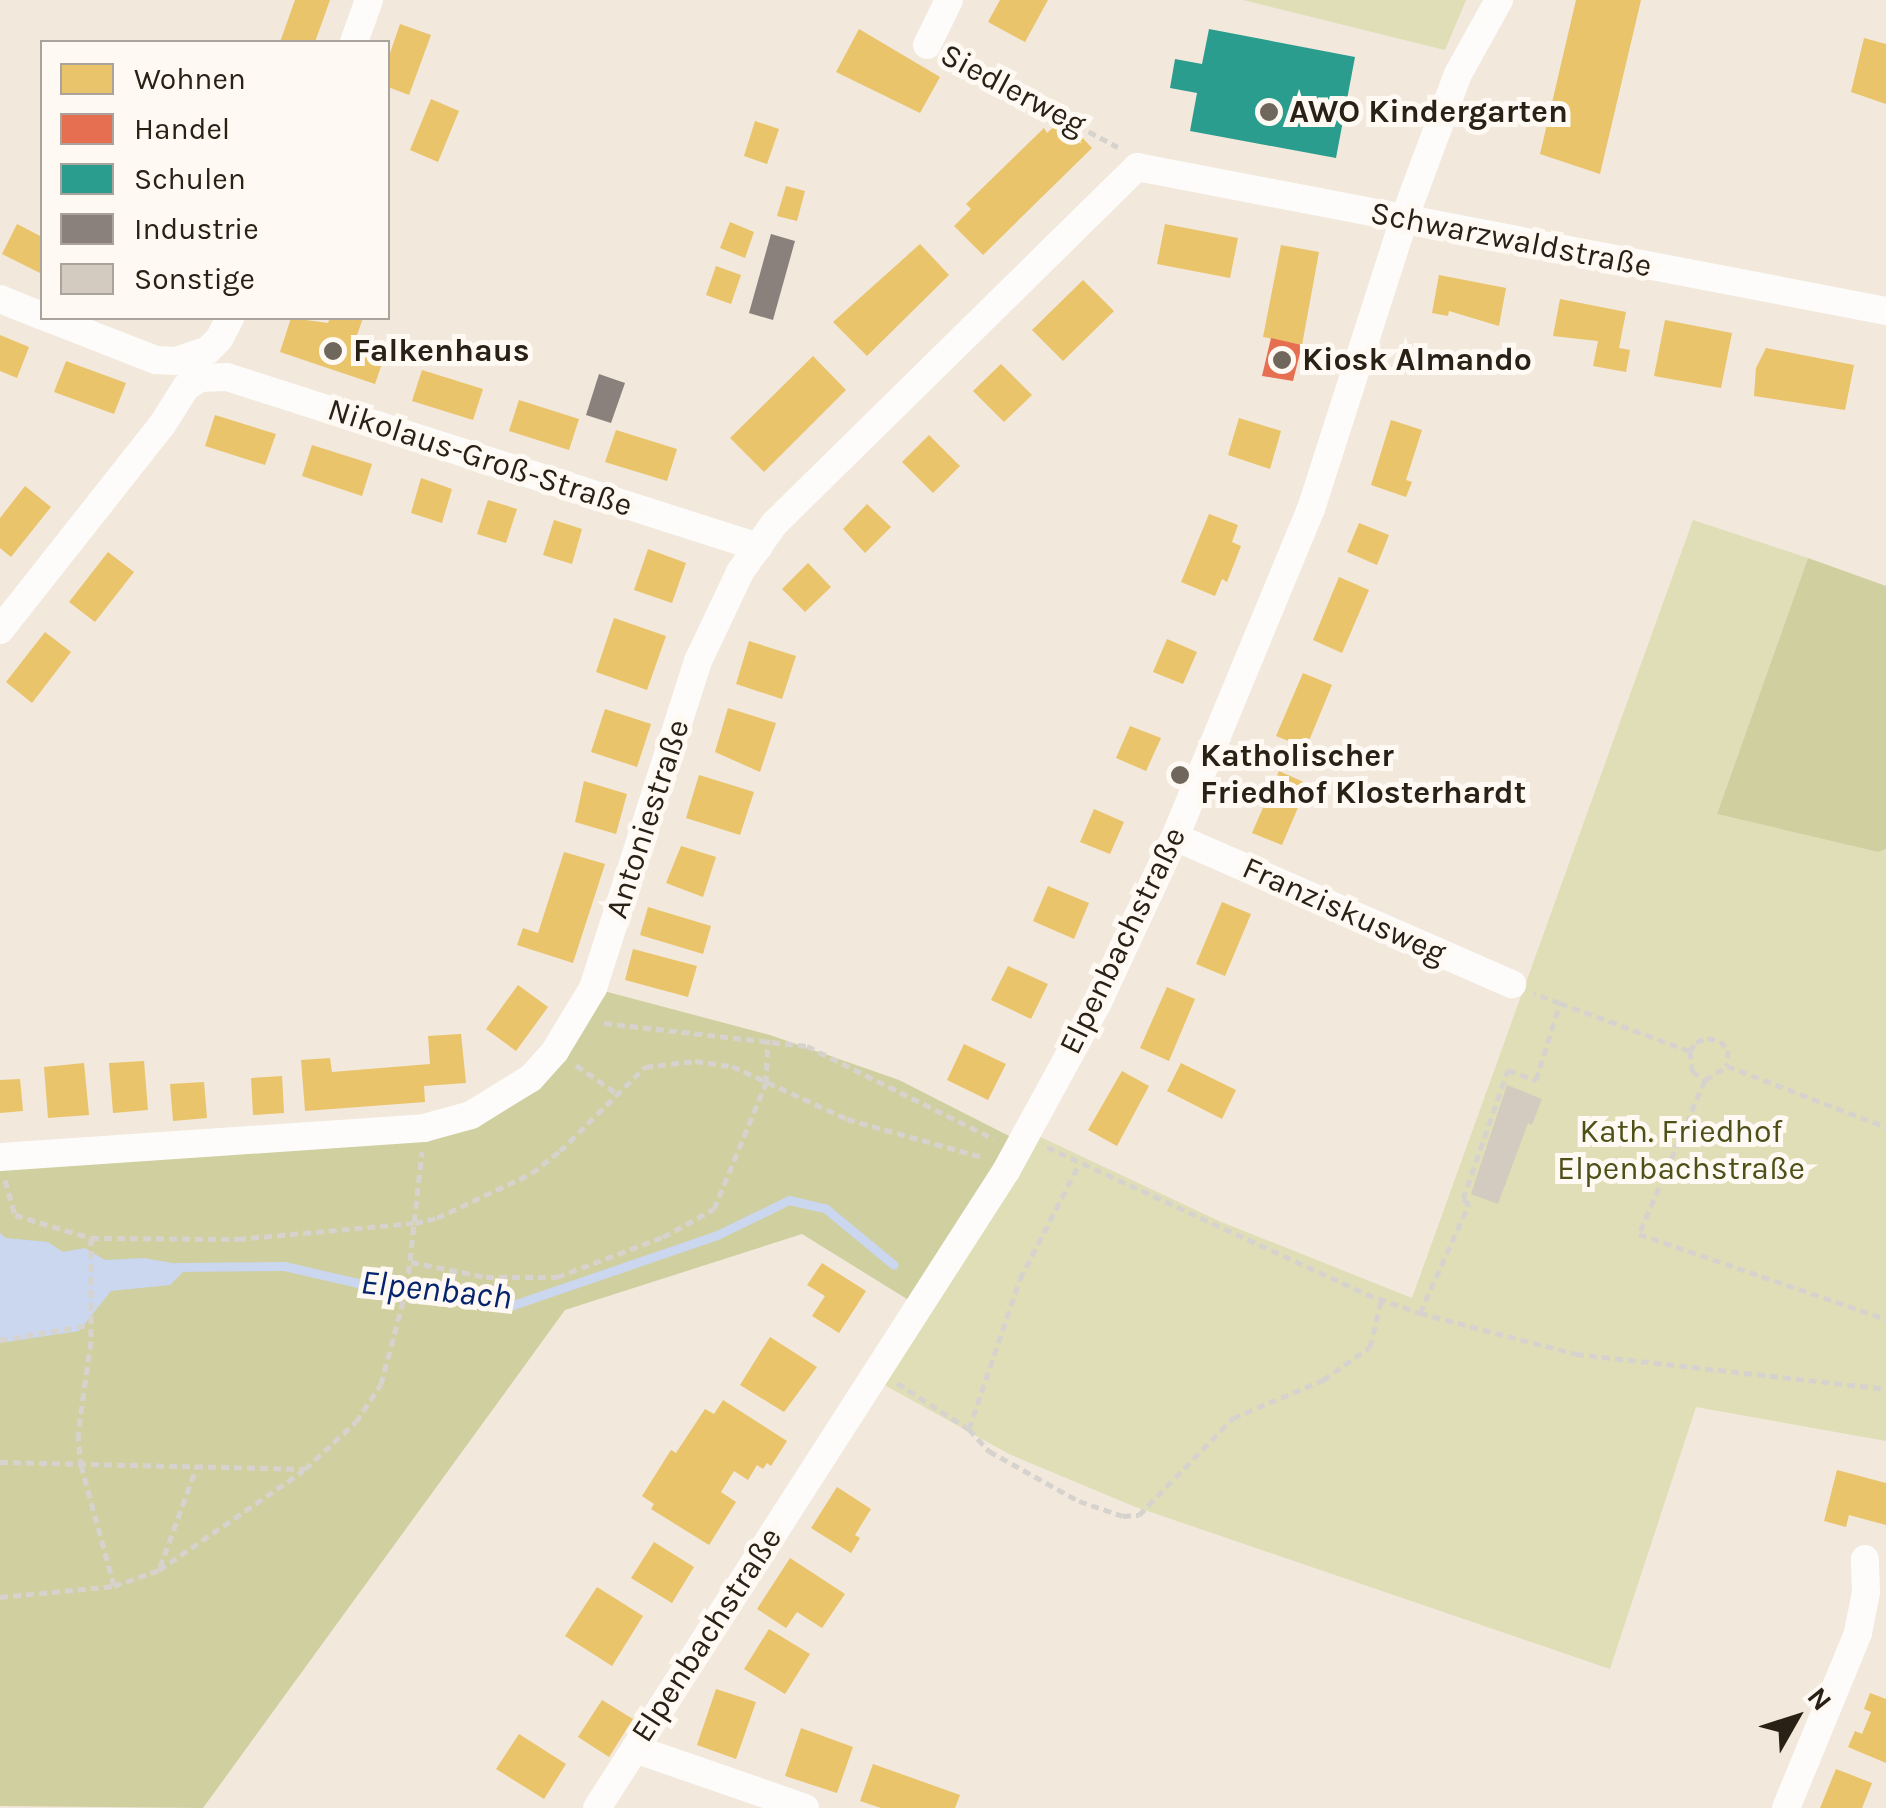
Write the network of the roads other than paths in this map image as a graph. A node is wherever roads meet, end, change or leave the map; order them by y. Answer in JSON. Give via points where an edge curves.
{"nodes":[{"id":1,"x":368,"y":0,"type":"edge"},
{"id":2,"x":949,"y":0,"type":"edge"},
{"id":3,"x":1499,"y":0,"type":"edge"},
{"id":4,"x":355,"y":40,"type":"edge"},
{"id":5,"x":927,"y":45,"type":"road end"},
{"id":6,"x":1137,"y":168,"type":"joint"},
{"id":7,"x":1404,"y":220,"type":"junction"},
{"id":8,"x":0,"y":299,"type":"edge"},
{"id":9,"x":1886,"y":311,"type":"edge"},
{"id":10,"x":40,"y":314,"type":"edge"},
{"id":11,"x":55,"y":320,"type":"edge"},
{"id":12,"x":229,"y":320,"type":"edge"},
{"id":13,"x":196,"y":368,"type":"junction"},
{"id":14,"x":758,"y":547,"type":"junction"},
{"id":15,"x":0,"y":630,"type":"edge"},
{"id":16,"x":1175,"y":837,"type":"junction"},
{"id":17,"x":1512,"y":984,"type":"road end"},
{"id":18,"x":1,"y":1157,"type":"edge"},
{"id":19,"x":1866,"y":1559,"type":"dead end"},
{"id":20,"x":634,"y":1749,"type":"junction"},
{"id":21,"x":597,"y":1808,"type":"edge"},
{"id":22,"x":805,"y":1808,"type":"edge"},
{"id":23,"x":1786,"y":1808,"type":"edge"}],
"edges":[{"from":1,"to":4,"type":"street"},
{"from":2,"to":5,"type":"street","name":"Siedlerweg"},
{"from":3,"to":7,"type":"street","name":"Elpenbachstraße","via":[[1458,74]]},
{"from":6,"to":7,"type":"street","name":"Schwarzwaldstraße"},
{"from":6,"to":14,"type":"street","name":"Antoniestraße"},
{"from":7,"to":9,"type":"street","name":"Schwarzwaldstraße"},
{"from":7,"to":16,"type":"street","name":"Elpenbachstraße","via":[[1310,509]]},
{"from":8,"to":10,"type":"street","name":"Nikolaus-Groß-Straße"},
{"from":11,"to":13,"type":"street","name":"Nikolaus-Groß-Straße","via":[[156,360]]},
{"from":12,"to":13,"type":"street"},
{"from":13,"to":14,"type":"street","name":"Nikolaus-Groß-Straße"},
{"from":13,"to":15,"type":"street","via":[[162,424]]},
{"from":14,"to":18,"type":"street","name":"Antoniestraße","via":[[713,622],[593,988],[530,1078],[490,1106],[424,1128]]},
{"from":16,"to":17,"type":"street","name":"Franziskusweg"},
{"from":16,"to":20,"type":"street","name":"Elpenbachstraße","via":[[1098,1002],[1016,1153]]},
{"from":19,"to":23,"type":"street","via":[[1858,1633]]},
{"from":20,"to":21,"type":"street","name":"Elpenbachstraße"},
{"from":20,"to":22,"type":"street"}]}
